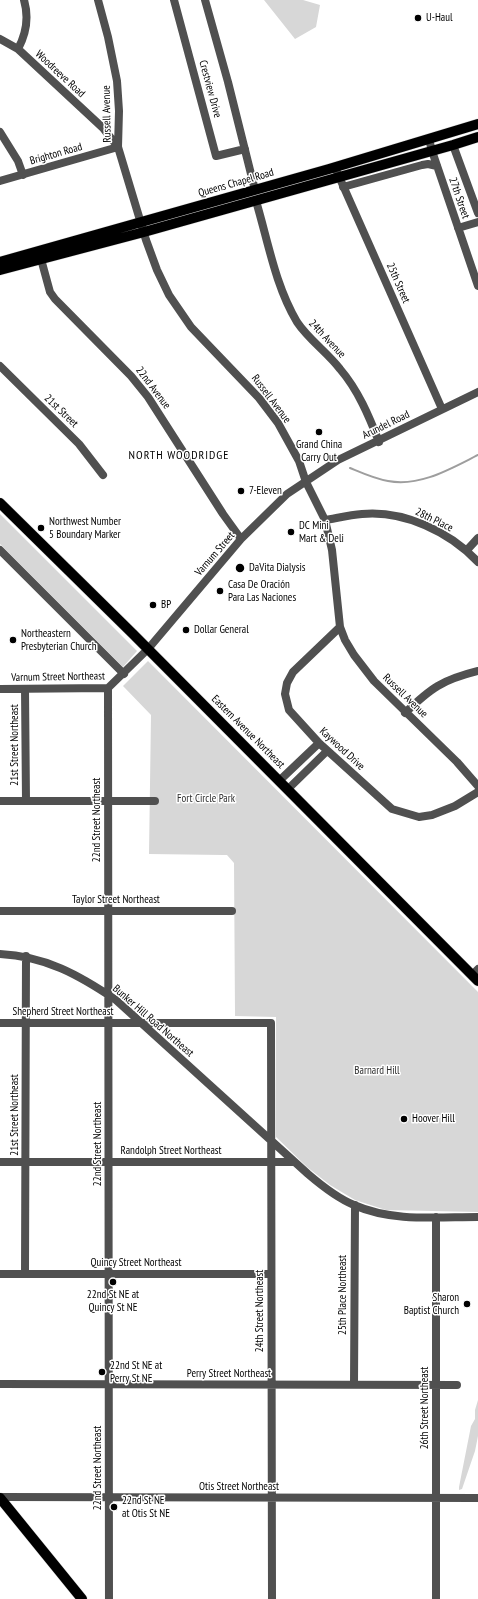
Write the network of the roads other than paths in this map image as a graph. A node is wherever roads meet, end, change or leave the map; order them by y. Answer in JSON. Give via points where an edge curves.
{"nodes":[{"id":1,"x":24,"y":0,"type":"edge"},
{"id":2,"x":98,"y":0,"type":"edge"},
{"id":3,"x":174,"y":0,"type":"edge"},
{"id":4,"x":205,"y":0,"type":"edge"},
{"id":5,"x":0,"y":39,"type":"edge"},
{"id":6,"x":18,"y":49,"type":"junction"},
{"id":7,"x":478,"y":124,"type":"edge"},
{"id":8,"x":0,"y":132,"type":"edge"},
{"id":9,"x":430,"y":139,"type":"junction"},
{"id":10,"x":475,"y":140,"type":"edge"},
{"id":11,"x":453,"y":145,"type":"junction"},
{"id":12,"x":118,"y":147,"type":"junction"},
{"id":13,"x":245,"y":149,"type":"junction"},
{"id":14,"x":432,"y":151,"type":"junction"},
{"id":15,"x":436,"y":166,"type":"junction"},
{"id":16,"x":335,"y":167,"type":"junction"},
{"id":17,"x":23,"y":175,"type":"junction"},
{"id":18,"x":339,"y":177,"type":"junction"},
{"id":19,"x":0,"y":181,"type":"edge"},
{"id":20,"x":343,"y":187,"type":"junction"},
{"id":21,"x":255,"y":190,"type":"junction"},
{"id":22,"x":256,"y":201,"type":"junction"},
{"id":23,"x":241,"y":205,"type":"junction"},
{"id":24,"x":478,"y":214,"type":"edge"},
{"id":25,"x":478,"y":222,"type":"edge"},
{"id":26,"x":143,"y":227,"type":"junction"},
{"id":27,"x":458,"y":228,"type":"junction"},
{"id":28,"x":41,"y":259,"type":"junction"},
{"id":29,"x":0,"y":262,"type":"edge"},
{"id":30,"x":0,"y":270,"type":"edge"},
{"id":31,"x":478,"y":286,"type":"edge"},
{"id":32,"x":0,"y":366,"type":"edge"},
{"id":33,"x":478,"y":392,"type":"edge"},
{"id":34,"x":442,"y":409,"type":"junction"},
{"id":35,"x":379,"y":442,"type":"junction"},
{"id":36,"x":103,"y":475,"type":"dead end"},
{"id":37,"x":306,"y":482,"type":"junction"},
{"id":38,"x":0,"y":502,"type":"edge"},
{"id":39,"x":325,"y":520,"type":"junction"},
{"id":40,"x":478,"y":538,"type":"edge"},
{"id":41,"x":241,"y":540,"type":"junction"},
{"id":42,"x":0,"y":550,"type":"edge"},
{"id":43,"x":467,"y":550,"type":"junction"},
{"id":44,"x":478,"y":562,"type":"edge"},
{"id":45,"x":340,"y":627,"type":"junction"},
{"id":46,"x":148,"y":649,"type":"junction"},
{"id":47,"x":478,"y":671,"type":"edge"},
{"id":48,"x":124,"y":674,"type":"junction"},
{"id":49,"x":108,"y":688,"type":"junction"},
{"id":50,"x":0,"y":689,"type":"edge"},
{"id":51,"x":25,"y":689,"type":"junction"},
{"id":52,"x":405,"y":713,"type":"junction"},
{"id":53,"x":319,"y":743,"type":"junction"},
{"id":54,"x":327,"y":751,"type":"junction"},
{"id":55,"x":279,"y":781,"type":"junction"},
{"id":56,"x":478,"y":786,"type":"edge"},
{"id":57,"x":288,"y":789,"type":"junction"},
{"id":58,"x":478,"y":792,"type":"edge"},
{"id":59,"x":0,"y":801,"type":"edge"},
{"id":60,"x":26,"y":801,"type":"junction"},
{"id":61,"x":108,"y":801,"type":"junction"},
{"id":62,"x":155,"y":801,"type":"dead end"},
{"id":63,"x":0,"y":911,"type":"edge"},
{"id":64,"x":109,"y":911,"type":"junction"},
{"id":65,"x":232,"y":911,"type":"dead end"},
{"id":66,"x":0,"y":954,"type":"edge"},
{"id":67,"x":26,"y":956,"type":"junction"},
{"id":68,"x":476,"y":975,"type":"edge"},
{"id":69,"x":108,"y":995,"type":"junction"},
{"id":70,"x":0,"y":1023,"type":"edge"},
{"id":71,"x":25,"y":1023,"type":"junction"},
{"id":72,"x":108,"y":1023,"type":"junction"},
{"id":73,"x":141,"y":1023,"type":"junction"},
{"id":74,"x":271,"y":1023,"type":"joint"},
{"id":75,"x":271,"y":1142,"type":"junction"},
{"id":76,"x":0,"y":1162,"type":"edge"},
{"id":77,"x":25,"y":1162,"type":"junction"},
{"id":78,"x":109,"y":1162,"type":"junction"},
{"id":79,"x":271,"y":1162,"type":"junction"},
{"id":80,"x":294,"y":1162,"type":"junction"},
{"id":81,"x":355,"y":1206,"type":"junction"},
{"id":82,"x":478,"y":1216,"type":"edge"},
{"id":83,"x":436,"y":1217,"type":"junction"},
{"id":84,"x":25,"y":1273,"type":"junction"},
{"id":85,"x":0,"y":1274,"type":"edge"},
{"id":86,"x":109,"y":1274,"type":"junction"},
{"id":87,"x":271,"y":1274,"type":"junction"},
{"id":88,"x":0,"y":1384,"type":"edge"},
{"id":89,"x":109,"y":1384,"type":"junction"},
{"id":90,"x":272,"y":1384,"type":"junction"},
{"id":91,"x":354,"y":1385,"type":"junction"},
{"id":92,"x":436,"y":1385,"type":"junction"},
{"id":93,"x":457,"y":1385,"type":"dead end"},
{"id":94,"x":0,"y":1498,"type":"edge"},
{"id":95,"x":109,"y":1498,"type":"junction"},
{"id":96,"x":272,"y":1498,"type":"junction"},
{"id":97,"x":436,"y":1498,"type":"junction"},
{"id":98,"x":478,"y":1498,"type":"edge"},
{"id":99,"x":82,"y":1599,"type":"edge"},
{"id":100,"x":109,"y":1599,"type":"edge"},
{"id":101,"x":272,"y":1599,"type":"edge"},
{"id":102,"x":436,"y":1599,"type":"edge"}],
"edges":[{"from":1,"to":6,"type":"street","via":[[27,22]]},
{"from":2,"to":12,"type":"street","name":"Russell Avenue","via":[[117,81]]},
{"from":3,"to":13,"type":"street","name":"Crestview Drive","via":[[216,156]]},
{"from":4,"to":13,"type":"street","name":"Crestview Drive"},
{"from":5,"to":6,"type":"street","name":"Woodreeve Road"},
{"from":6,"to":12,"type":"street","name":"Woodreeve Road","via":[[103,128]]},
{"from":7,"to":9,"type":"main road","name":"Queens Chapel Road"},
{"from":8,"to":17,"type":"street","via":[[18,161]]},
{"from":9,"to":14,"type":"street","name":"27th Street"},
{"from":9,"to":16,"type":"main road","name":"Queens Chapel Road"},
{"from":10,"to":11,"type":"main road","name":"Queens Chapel Road"},
{"from":11,"to":14,"type":"main road","name":"Queens Chapel Road"},
{"from":11,"to":24,"type":"street","name":"27th Street"},
{"from":12,"to":17,"type":"street","name":"Brighton Road"},
{"from":12,"to":26,"type":"street","name":"Russell Avenue"},
{"from":13,"to":21,"type":"street","name":"Crestview Drive"},
{"from":14,"to":15,"type":"street","name":"27th Street"},
{"from":14,"to":18,"type":"main road","name":"Queens Chapel Road"},
{"from":15,"to":20,"type":"street","via":[[422,165]]},
{"from":15,"to":27,"type":"street","name":"27th Street"},
{"from":16,"to":18,"type":"street","name":"25th Street"},
{"from":16,"to":21,"type":"main road","name":"Queens Chapel Road"},
{"from":17,"to":19,"type":"street","name":"Brighton Road"},
{"from":18,"to":20,"type":"street","name":"25th Street"},
{"from":18,"to":22,"type":"main road","name":"Queens Chapel Road"},
{"from":20,"to":34,"type":"street","name":"25th Street"},
{"from":21,"to":23,"type":"main road","via":[[252,197]]},
{"from":21,"to":26,"type":"main road","name":"Queens Chapel Road"},
{"from":22,"to":23,"type":"main road","name":"Queens Chapel Road"},
{"from":22,"to":35,"type":"street","name":"24th Avenue","via":[[276,273],[289,307],[306,335],[340,369],[352,386]]},
{"from":23,"to":26,"type":"main road","name":"Queens Chapel Road"},
{"from":25,"to":27,"type":"street"},
{"from":26,"to":28,"type":"main road","name":"Queens Chapel Road"},
{"from":26,"to":29,"type":"main road","name":"Queens Chapel Road"},
{"from":26,"to":37,"type":"street","name":"Russell Avenue","via":[[157,270],[181,314],[260,398],[278,423],[299,462]]},
{"from":27,"to":31,"type":"street","name":"27th Street"},
{"from":28,"to":30,"type":"main road","name":"Queens Chapel Road"},
{"from":28,"to":41,"type":"street","name":"22nd Avenue","via":[[54,299],[131,376],[148,397]]},
{"from":32,"to":36,"type":"street","name":"21st Street","via":[[79,444]]},
{"from":33,"to":34,"type":"street","name":"Arundel Road"},
{"from":34,"to":35,"type":"street","name":"Arundel Road"},
{"from":35,"to":37,"type":"street","name":"Arundel Road","via":[[338,460]]},
{"from":37,"to":39,"type":"street","name":"Russell Avenue"},
{"from":37,"to":41,"type":"street","name":"Varnum Street","via":[[287,494]]},
{"from":38,"to":46,"type":"main road","name":"Eastern Avenue Northeast"},
{"from":39,"to":43,"type":"street","name":"28th Place","via":[[363,514],[396,516],[416,521]]},
{"from":39,"to":45,"type":"street","name":"Russell Avenue","via":[[332,550]]},
{"from":40,"to":43,"type":"street"},
{"from":41,"to":46,"type":"street","name":"Varnum Street"},
{"from":42,"to":48,"type":"street"},
{"from":43,"to":44,"type":"street","name":"28th Place"},
{"from":45,"to":52,"type":"street","name":"Russell Avenue","via":[[354,655],[374,681]]},
{"from":45,"to":53,"type":"street","name":"Kaywood Drive","via":[[293,672],[285,694],[289,710]]},
{"from":46,"to":48,"type":"street","name":"Varnum Street Northeast"},
{"from":46,"to":55,"type":"main road","name":"Eastern Avenue Northeast"},
{"from":47,"to":52,"type":"street","via":[[440,684]]},
{"from":48,"to":49,"type":"street","name":"Varnum Street Northeast"},
{"from":49,"to":51,"type":"street","name":"Varnum Street Northeast"},
{"from":49,"to":61,"type":"street","name":"22nd Street Northeast"},
{"from":50,"to":51,"type":"street","name":"Varnum Street Northeast"},
{"from":51,"to":60,"type":"street","name":"21st Street Northeast"},
{"from":52,"to":56,"type":"street","name":"Russell Avenue","via":[[457,762]]},
{"from":53,"to":54,"type":"street","name":"Kaywood Drive"},
{"from":53,"to":55,"type":"street"},
{"from":54,"to":57,"type":"street"},
{"from":54,"to":58,"type":"street","name":"Kaywood Drive","via":[[392,809],[405,814],[419,817],[432,815],[455,806]]},
{"from":55,"to":57,"type":"main road","name":"Eastern Avenue Northeast"},
{"from":57,"to":68,"type":"main road","name":"Eastern Avenue Northeast"},
{"from":59,"to":60,"type":"street"},
{"from":60,"to":61,"type":"street"},
{"from":61,"to":62,"type":"street"},
{"from":61,"to":64,"type":"street","name":"22nd Street Northeast"},
{"from":63,"to":64,"type":"street","name":"Taylor Street Northeast"},
{"from":64,"to":65,"type":"street","name":"Taylor Street Northeast"},
{"from":64,"to":69,"type":"street","name":"22nd Street Northeast"},
{"from":66,"to":67,"type":"street","name":"Bunker Hill Road Northeast"},
{"from":67,"to":69,"type":"street","name":"Bunker Hill Road Northeast","via":[[57,966]]},
{"from":67,"to":71,"type":"street","name":"21st Street Northeast"},
{"from":69,"to":72,"type":"street","name":"22nd Street Northeast"},
{"from":69,"to":73,"type":"street","name":"Bunker Hill Road Northeast"},
{"from":70,"to":71,"type":"street","name":"Shepherd Street Northeast"},
{"from":71,"to":72,"type":"street","name":"Shepherd Street Northeast"},
{"from":71,"to":77,"type":"street","name":"21st Street Northeast"},
{"from":72,"to":73,"type":"street","name":"Shepherd Street Northeast"},
{"from":72,"to":78,"type":"street","name":"22nd Street Northeast"},
{"from":73,"to":74,"type":"street","name":"Shepherd Street Northeast"},
{"from":73,"to":75,"type":"street","name":"Bunker Hill Road Northeast"},
{"from":74,"to":75,"type":"street","name":"24th Street Northeast"},
{"from":75,"to":79,"type":"street","name":"24th Street Northeast"},
{"from":75,"to":80,"type":"street"},
{"from":76,"to":77,"type":"street","name":"Randolph Street Northeast"},
{"from":77,"to":78,"type":"street","name":"Randolph Street Northeast"},
{"from":77,"to":84,"type":"street","name":"21st Street Northeast"},
{"from":78,"to":79,"type":"street","name":"Randolph Street Northeast"},
{"from":78,"to":86,"type":"street","name":"22nd Street Northeast"},
{"from":79,"to":80,"type":"street","name":"Randolph Street Northeast"},
{"from":79,"to":87,"type":"street","name":"24th Street Northeast"},
{"from":80,"to":81,"type":"street","via":[[323,1186]]},
{"from":81,"to":83,"type":"street","via":[[394,1216]]},
{"from":81,"to":91,"type":"street","name":"25th Place Northeast"},
{"from":82,"to":83,"type":"street"},
{"from":83,"to":92,"type":"street","name":"26th Street Northeast"},
{"from":84,"to":85,"type":"street","name":"Quincy Street Northeast"},
{"from":84,"to":86,"type":"street","name":"Quincy Street Northeast"},
{"from":86,"to":87,"type":"street","name":"Quincy Street Northeast"},
{"from":86,"to":89,"type":"street","name":"22nd Street Northeast"},
{"from":87,"to":90,"type":"street","name":"24th Street Northeast"},
{"from":88,"to":89,"type":"street","name":"Perry Street Northeast"},
{"from":89,"to":90,"type":"street","name":"Perry Street Northeast"},
{"from":89,"to":95,"type":"street","name":"22nd Street Northeast"},
{"from":90,"to":91,"type":"street","name":"Perry Street Northeast"},
{"from":90,"to":96,"type":"street","name":"24th Street Northeast"},
{"from":91,"to":92,"type":"street","name":"Perry Street Northeast"},
{"from":92,"to":93,"type":"street","name":"Perry Street Northeast"},
{"from":92,"to":97,"type":"street","name":"26th Street Northeast"},
{"from":94,"to":95,"type":"street","name":"Otis Street Northeast"},
{"from":94,"to":99,"type":"main road"},
{"from":95,"to":96,"type":"street","name":"Otis Street Northeast"},
{"from":95,"to":100,"type":"street","name":"22nd Street Northeast"},
{"from":96,"to":97,"type":"street","name":"Otis Street Northeast"},
{"from":96,"to":101,"type":"street","name":"24th Street Northeast"},
{"from":97,"to":98,"type":"street","name":"Otis Street Northeast"},
{"from":97,"to":102,"type":"street","name":"26th Street Northeast"}]}
